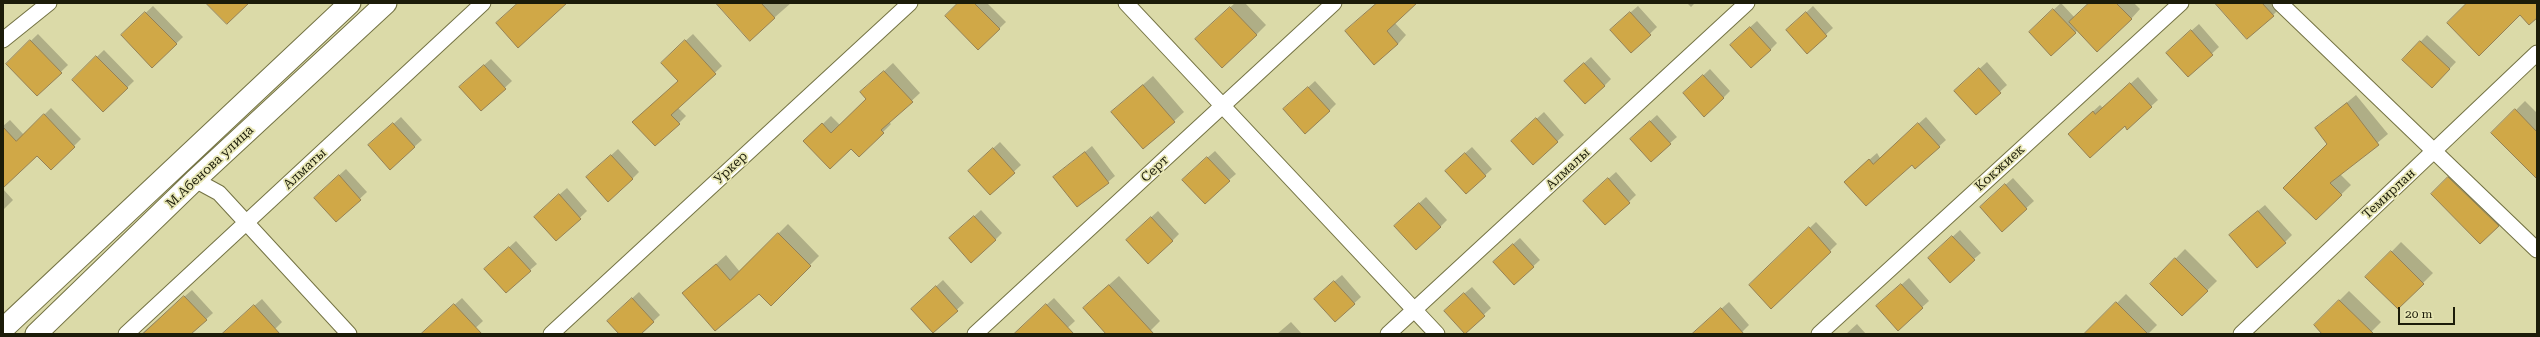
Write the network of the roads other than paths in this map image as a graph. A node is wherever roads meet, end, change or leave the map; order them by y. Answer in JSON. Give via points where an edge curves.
{"nodes":[{"id":1,"x":49,"y":3,"type":"edge"},
{"id":2,"x":350,"y":3,"type":"edge"},
{"id":3,"x":386,"y":3,"type":"edge"},
{"id":4,"x":483,"y":3,"type":"edge"},
{"id":5,"x":910,"y":3,"type":"edge"},
{"id":6,"x":1126,"y":3,"type":"edge"},
{"id":7,"x":1334,"y":3,"type":"edge"},
{"id":8,"x":1747,"y":3,"type":"edge"},
{"id":9,"x":2181,"y":3,"type":"edge"},
{"id":10,"x":2280,"y":3,"type":"edge"},
{"id":11,"x":3,"y":40,"type":"edge"},
{"id":12,"x":2537,"y":53,"type":"edge"},
{"id":13,"x":1222,"y":106,"type":"junction"},
{"id":14,"x":2434,"y":151,"type":"junction"},
{"id":15,"x":195,"y":180,"type":"junction"},
{"id":16,"x":246,"y":223,"type":"junction"},
{"id":17,"x":2537,"y":250,"type":"edge"},
{"id":18,"x":1415,"y":310,"type":"junction"},
{"id":19,"x":3,"y":329,"type":"edge"},
{"id":20,"x":36,"y":334,"type":"edge"},
{"id":21,"x":126,"y":334,"type":"edge"},
{"id":22,"x":349,"y":334,"type":"edge"},
{"id":23,"x":551,"y":334,"type":"edge"},
{"id":24,"x":975,"y":334,"type":"edge"},
{"id":25,"x":1388,"y":334,"type":"edge"},
{"id":26,"x":1437,"y":334,"type":"edge"},
{"id":27,"x":1819,"y":334,"type":"edge"},
{"id":28,"x":2241,"y":334,"type":"edge"}],
"edges":[{"from":1,"to":11,"type":"street"},
{"from":2,"to":19,"type":"main road","name":"М.Абенова улица"},
{"from":3,"to":15,"type":"main road","name":"М.Абенова улица"},
{"from":4,"to":16,"type":"street","name":"Алматы"},
{"from":5,"to":23,"type":"street","name":"Уркер"},
{"from":6,"to":13,"type":"street"},
{"from":7,"to":13,"type":"street","name":"Серт"},
{"from":8,"to":18,"type":"street","name":"Алмалы"},
{"from":9,"to":27,"type":"street","name":"Кокжиек"},
{"from":10,"to":14,"type":"street"},
{"from":12,"to":14,"type":"street","name":"Темирлан"},
{"from":13,"to":18,"type":"street"},
{"from":13,"to":24,"type":"street","name":"Серт"},
{"from":14,"to":17,"type":"street"},
{"from":14,"to":28,"type":"street","name":"Темирлан"},
{"from":15,"to":16,"type":"street","via":[[219,193]]},
{"from":15,"to":20,"type":"main road","name":"М.Абенова улица"},
{"from":16,"to":21,"type":"street","name":"Алматы"},
{"from":16,"to":22,"type":"street"},
{"from":18,"to":25,"type":"street","name":"Алмалы"},
{"from":18,"to":26,"type":"street"}]}
